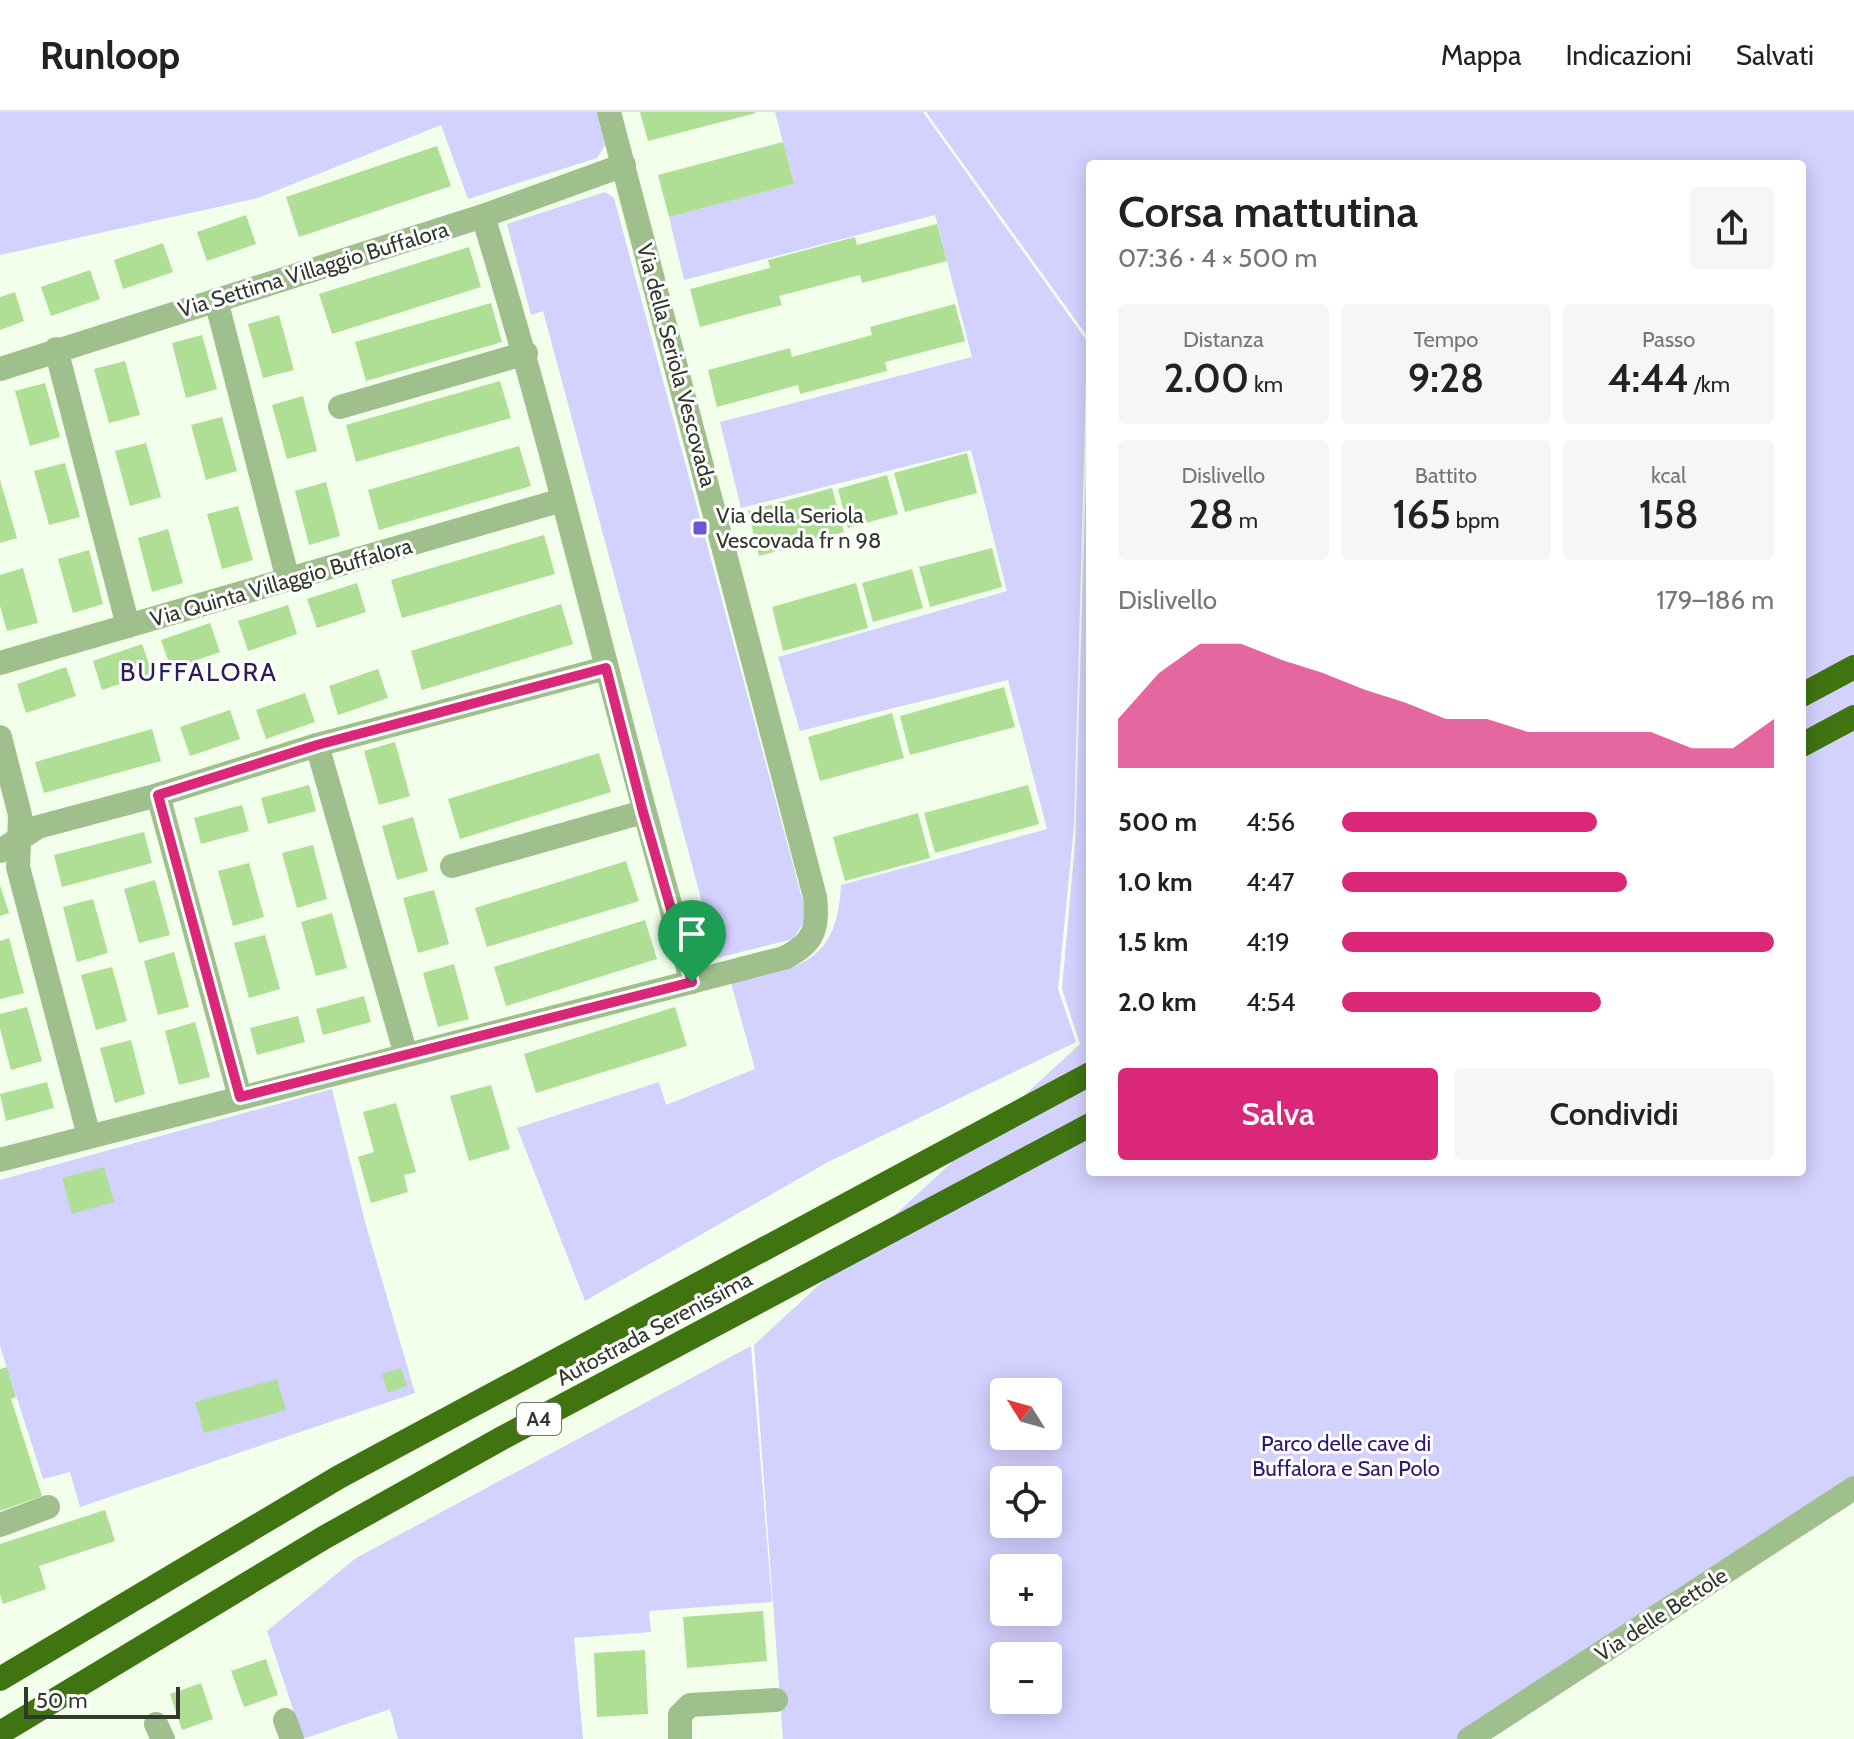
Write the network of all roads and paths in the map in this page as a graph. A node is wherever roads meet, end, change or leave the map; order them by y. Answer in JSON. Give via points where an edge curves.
{"nodes":[{"id":1,"x":609,"y":112,"type":"edge"},
{"id":2,"x":624,"y":165,"type":"junction"},
{"id":3,"x":483,"y":216,"type":"junction"},
{"id":4,"x":216,"y":300,"type":"junction"},
{"id":5,"x":56,"y":349,"type":"junction"},
{"id":6,"x":526,"y":353,"type":"junction"},
{"id":7,"x":0,"y":369,"type":"edge"},
{"id":8,"x":340,"y":407,"type":"dead end"},
{"id":9,"x":562,"y":500,"type":"junction"},
{"id":10,"x":288,"y":580,"type":"junction"},
{"id":11,"x":128,"y":626,"type":"junction"},
{"id":12,"x":0,"y":663,"type":"edge"},
{"id":13,"x":1854,"y":667,"type":"edge"},
{"id":14,"x":606,"y":668,"type":"junction"},
{"id":15,"x":1806,"y":693,"type":"edge"},
{"id":16,"x":1854,"y":717,"type":"edge"},
{"id":17,"x":0,"y":737,"type":"edge"},
{"id":18,"x":1806,"y":743,"type":"edge"},
{"id":19,"x":317,"y":745,"type":"junction"},
{"id":20,"x":158,"y":795,"type":"junction"},
{"id":21,"x":643,"y":812,"type":"junction"},
{"id":22,"x":9,"y":845,"type":"edge"},
{"id":23,"x":452,"y":866,"type":"dead end"},
{"id":24,"x":692,"y":982,"type":"junction"},
{"id":25,"x":406,"y":1055,"type":"junction"},
{"id":26,"x":1086,"y":1076,"type":"edge"},
{"id":27,"x":240,"y":1097,"type":"junction"},
{"id":28,"x":1086,"y":1127,"type":"edge"},
{"id":29,"x":89,"y":1136,"type":"junction"},
{"id":30,"x":0,"y":1160,"type":"edge"},
{"id":31,"x":1854,"y":1488,"type":"edge"},
{"id":32,"x":48,"y":1507,"type":"dead end"},
{"id":33,"x":0,"y":1525,"type":"edge"},
{"id":34,"x":0,"y":1679,"type":"edge"},
{"id":35,"x":776,"y":1700,"type":"dead end"},
{"id":36,"x":0,"y":1733,"type":"edge"},
{"id":37,"x":680,"y":1739,"type":"edge"},
{"id":38,"x":1469,"y":1739,"type":"edge"}],
"edges":[{"from":1,"to":2,"type":"street","name":"Via della Seriola Vescovada"},
{"from":2,"to":3,"type":"street","name":"Via Settima Villaggio Buffalora"},
{"from":2,"to":24,"type":"street","name":"Via della Seriola Vescovada","via":[[818,921],[812,937],[784,958]]},
{"from":3,"to":4,"type":"street","name":"Via Settima Villaggio Buffalora"},
{"from":3,"to":6,"type":"street"},
{"from":4,"to":5,"type":"street","name":"Via Settima Villaggio Buffalora"},
{"from":4,"to":10,"type":"street"},
{"from":5,"to":7,"type":"street","name":"Via Settima Villaggio Buffalora"},
{"from":5,"to":11,"type":"street"},
{"from":6,"to":8,"type":"street"},
{"from":6,"to":9,"type":"street"},
{"from":9,"to":10,"type":"street","name":"Via Quinta Villaggio Buffalora"},
{"from":9,"to":14,"type":"street"},
{"from":10,"to":11,"type":"street","name":"Via Quinta Villaggio Buffalora"},
{"from":11,"to":12,"type":"street","name":"Via Quinta Villaggio Buffalora"},
{"from":13,"to":15,"type":"highway"},
{"from":14,"to":19,"type":"street"},
{"from":14,"to":21,"type":"street"},
{"from":16,"to":18,"type":"highway"},
{"from":17,"to":22,"type":"street","via":[[20,815]]},
{"from":19,"to":20,"type":"street"},
{"from":19,"to":25,"type":"street"},
{"from":20,"to":22,"type":"street","via":[[38,827]]},
{"from":20,"to":27,"type":"street"},
{"from":21,"to":23,"type":"street"},
{"from":21,"to":24,"type":"street"},
{"from":22,"to":29,"type":"street"},
{"from":24,"to":25,"type":"street","name":"Via della Seriola Vescovada"},
{"from":25,"to":27,"type":"street","name":"Via della Seriola Vescovada"},
{"from":26,"to":34,"type":"highway","name":"Autostrada Serenissima","number":"A4","via":[[339,1477]]},
{"from":27,"to":29,"type":"street","name":"Via della Seriola Vescovada"},
{"from":28,"to":36,"type":"highway","name":"Autostrada Serenissima","number":"A4","via":[[325,1537]]},
{"from":29,"to":30,"type":"street","name":"Via della Seriola Vescovada"},
{"from":31,"to":38,"type":"street","name":"Via delle Bettole"},
{"from":32,"to":33,"type":"street"},
{"from":35,"to":37,"type":"street","via":[[690,1705],[680,1715]]}]}
